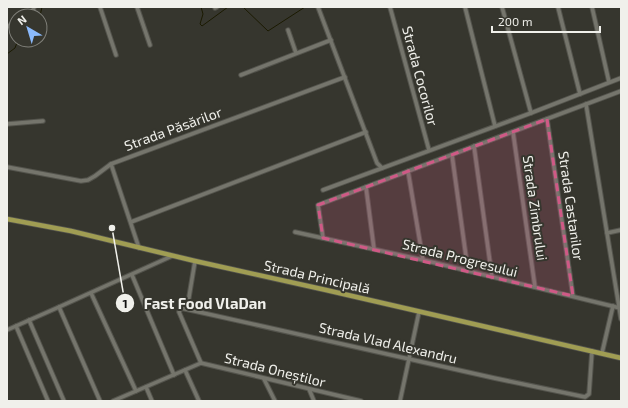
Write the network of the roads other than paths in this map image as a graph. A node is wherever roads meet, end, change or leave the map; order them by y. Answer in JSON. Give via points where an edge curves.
{"nodes":[{"id":1,"x":100,"y":7,"type":"edge"},
{"id":2,"x":137,"y":7,"type":"edge"},
{"id":3,"x":318,"y":7,"type":"edge"},
{"id":4,"x":390,"y":7,"type":"edge"},
{"id":5,"x":465,"y":7,"type":"edge"},
{"id":6,"x":502,"y":7,"type":"edge"},
{"id":7,"x":558,"y":7,"type":"edge"},
{"id":8,"x":592,"y":7,"type":"edge"},
{"id":9,"x":288,"y":30,"type":"dead end"},
{"id":10,"x":331,"y":40,"type":"junction"},
{"id":11,"x":150,"y":45,"type":"dead end"},
{"id":12,"x":296,"y":53,"type":"junction"},
{"id":13,"x":116,"y":55,"type":"dead end"},
{"id":14,"x":241,"y":75,"type":"dead end"},
{"id":15,"x":346,"y":77,"type":"junction"},
{"id":16,"x":621,"y":78,"type":"edge"},
{"id":17,"x":609,"y":82,"type":"junction"},
{"id":18,"x":621,"y":91,"type":"edge"},
{"id":19,"x":580,"y":94,"type":"junction"},
{"id":20,"x":586,"y":104,"type":"junction"},
{"id":21,"x":531,"y":113,"type":"junction"},
{"id":22,"x":547,"y":119,"type":"junction"},
{"id":23,"x":43,"y":121,"type":"dead end"},
{"id":24,"x":7,"y":124,"type":"edge"},
{"id":25,"x":495,"y":126,"type":"junction"},
{"id":26,"x":366,"y":132,"type":"junction"},
{"id":27,"x":513,"y":132,"type":"junction"},
{"id":28,"x":474,"y":146,"type":"junction"},
{"id":29,"x":429,"y":150,"type":"junction"},
{"id":30,"x":452,"y":155,"type":"junction"},
{"id":31,"x":111,"y":164,"type":"junction"},
{"id":32,"x":7,"y":167,"type":"edge"},
{"id":33,"x":382,"y":168,"type":"junction"},
{"id":34,"x":408,"y":171,"type":"junction"},
{"id":35,"x":366,"y":188,"type":"junction"},
{"id":36,"x":323,"y":190,"type":"dead end"},
{"id":37,"x":7,"y":219,"type":"edge"},
{"id":38,"x":131,"y":222,"type":"junction"},
{"id":39,"x":621,"y":230,"type":"edge"},
{"id":40,"x":295,"y":232,"type":"dead end"},
{"id":41,"x":607,"y":233,"type":"junction"},
{"id":42,"x":323,"y":238,"type":"junction"},
{"id":43,"x":139,"y":248,"type":"junction"},
{"id":44,"x":374,"y":249,"type":"junction"},
{"id":45,"x":172,"y":256,"type":"junction"},
{"id":46,"x":423,"y":260,"type":"junction"},
{"id":47,"x":196,"y":261,"type":"junction"},
{"id":48,"x":468,"y":271,"type":"junction"},
{"id":49,"x":132,"y":275,"type":"junction"},
{"id":50,"x":492,"y":277,"type":"junction"},
{"id":51,"x":535,"y":287,"type":"junction"},
{"id":52,"x":92,"y":293,"type":"junction"},
{"id":53,"x":573,"y":296,"type":"junction"},
{"id":54,"x":613,"y":306,"type":"junction"},
{"id":55,"x":59,"y":308,"type":"junction"},
{"id":56,"x":620,"y":308,"type":"junction"},
{"id":57,"x":186,"y":309,"type":"junction"},
{"id":58,"x":419,"y":312,"type":"junction"},
{"id":59,"x":621,"y":319,"type":"edge"},
{"id":60,"x":29,"y":320,"type":"junction"},
{"id":61,"x":16,"y":326,"type":"junction"},
{"id":62,"x":7,"y":330,"type":"edge"},
{"id":63,"x":592,"y":351,"type":"junction"},
{"id":64,"x":602,"y":353,"type":"junction"},
{"id":65,"x":409,"y":358,"type":"junction"},
{"id":66,"x":621,"y":358,"type":"edge"},
{"id":67,"x":201,"y":363,"type":"junction"},
{"id":68,"x":185,"y":370,"type":"junction"},
{"id":69,"x":174,"y":375,"type":"junction"},
{"id":70,"x":264,"y":379,"type":"junction"},
{"id":71,"x":146,"y":387,"type":"junction"},
{"id":72,"x":309,"y":389,"type":"junction"},
{"id":73,"x":136,"y":391,"type":"junction"},
{"id":74,"x":351,"y":400,"type":"edge"},
{"id":75,"x":48,"y":401,"type":"edge"},
{"id":76,"x":64,"y":401,"type":"edge"},
{"id":77,"x":100,"y":401,"type":"edge"},
{"id":78,"x":113,"y":401,"type":"edge"},
{"id":79,"x":152,"y":401,"type":"edge"},
{"id":80,"x":199,"y":401,"type":"edge"},
{"id":81,"x":275,"y":401,"type":"edge"},
{"id":82,"x":314,"y":401,"type":"edge"},
{"id":83,"x":361,"y":401,"type":"edge"},
{"id":84,"x":400,"y":401,"type":"edge"}],
"edges":[{"from":1,"to":13,"type":"street"},
{"from":2,"to":11,"type":"street"},
{"from":3,"to":10,"type":"street"},
{"from":4,"to":29,"type":"street","name":"Strada Cocorilor"},
{"from":5,"to":25,"type":"street"},
{"from":6,"to":21,"type":"street"},
{"from":7,"to":19,"type":"street"},
{"from":8,"to":17,"type":"street"},
{"from":9,"to":12,"type":"street"},
{"from":10,"to":12,"type":"street"},
{"from":10,"to":15,"type":"street"},
{"from":12,"to":14,"type":"street"},
{"from":15,"to":26,"type":"street"},
{"from":15,"to":31,"type":"street","name":"Strada Păsărilor"},
{"from":16,"to":17,"type":"street"},
{"from":17,"to":19,"type":"street"},
{"from":18,"to":20,"type":"street"},
{"from":19,"to":21,"type":"street"},
{"from":20,"to":22,"type":"street"},
{"from":20,"to":41,"type":"street"},
{"from":21,"to":25,"type":"street"},
{"from":22,"to":27,"type":"street"},
{"from":22,"to":53,"type":"street","name":"Strada Castanilor"},
{"from":23,"to":24,"type":"street"},
{"from":25,"to":29,"type":"street"},
{"from":26,"to":33,"type":"street"},
{"from":26,"to":38,"type":"street"},
{"from":27,"to":28,"type":"street"},
{"from":27,"to":51,"type":"street","name":"Strada Zimbrului"},
{"from":28,"to":30,"type":"street"},
{"from":28,"to":50,"type":"street"},
{"from":29,"to":33,"type":"street"},
{"from":30,"to":34,"type":"street"},
{"from":30,"to":48,"type":"street"},
{"from":31,"to":32,"type":"street","name":"Strada Păsărilor","via":[[88,180],[81,181]]},
{"from":31,"to":38,"type":"street"},
{"from":33,"to":36,"type":"street"},
{"from":34,"to":35,"type":"street"},
{"from":34,"to":46,"type":"street"},
{"from":35,"to":42,"type":"street","via":[[318,205]]},
{"from":35,"to":44,"type":"street"},
{"from":37,"to":43,"type":"main road","name":"Strada Principală","via":[[71,231]]},
{"from":38,"to":43,"type":"street"},
{"from":39,"to":41,"type":"street"},
{"from":40,"to":42,"type":"street","name":"Strada Progresului"},
{"from":41,"to":56,"type":"street"},
{"from":42,"to":44,"type":"street","name":"Strada Progresului"},
{"from":43,"to":45,"type":"main road","name":"Strada Principală"},
{"from":44,"to":46,"type":"street","name":"Strada Progresului"},
{"from":45,"to":47,"type":"main road","name":"Strada Principală"},
{"from":45,"to":49,"type":"street"},
{"from":46,"to":48,"type":"street","name":"Strada Progresului"},
{"from":47,"to":57,"type":"street"},
{"from":47,"to":58,"type":"main road","name":"Strada Principală"},
{"from":48,"to":50,"type":"street","name":"Strada Progresului"},
{"from":49,"to":52,"type":"street"},
{"from":49,"to":69,"type":"street"},
{"from":50,"to":51,"type":"street","name":"Strada Progresului"},
{"from":51,"to":53,"type":"street","name":"Strada Progresului"},
{"from":52,"to":55,"type":"street"},
{"from":52,"to":73,"type":"street"},
{"from":53,"to":54,"type":"street","name":"Strada Progresului"},
{"from":54,"to":56,"type":"street","name":"Strada Progresului"},
{"from":54,"to":64,"type":"street"},
{"from":55,"to":60,"type":"street"},
{"from":55,"to":77,"type":"street"},
{"from":56,"to":59,"type":"street"},
{"from":57,"to":65,"type":"street","name":"Strada Vlad Alexandru"},
{"from":57,"to":67,"type":"street","via":[[181,308],[179,312]]},
{"from":58,"to":63,"type":"main road","name":"Strada Principală"},
{"from":58,"to":65,"type":"street"},
{"from":60,"to":61,"type":"street"},
{"from":60,"to":76,"type":"street"},
{"from":61,"to":62,"type":"street"},
{"from":61,"to":75,"type":"street"},
{"from":63,"to":64,"type":"main road","name":"Strada Principală"},
{"from":63,"to":65,"type":"street","name":"Strada Vlad Alexandru","via":[[588,394],[585,396]]},
{"from":64,"to":66,"type":"main road","name":"Strada Principală"},
{"from":65,"to":84,"type":"street"},
{"from":67,"to":68,"type":"street"},
{"from":67,"to":70,"type":"street","name":"Strada Oneștilor"},
{"from":68,"to":69,"type":"street"},
{"from":68,"to":80,"type":"street"},
{"from":69,"to":71,"type":"street"},
{"from":70,"to":72,"type":"street","name":"Strada Oneștilor"},
{"from":70,"to":81,"type":"street"},
{"from":71,"to":73,"type":"street"},
{"from":71,"to":79,"type":"street"},
{"from":72,"to":74,"type":"street","name":"Strada Oneștilor"},
{"from":72,"to":82,"type":"street"},
{"from":73,"to":78,"type":"street"},
{"from":74,"to":83,"type":"street","name":"Strada Oneștilor"}]}
